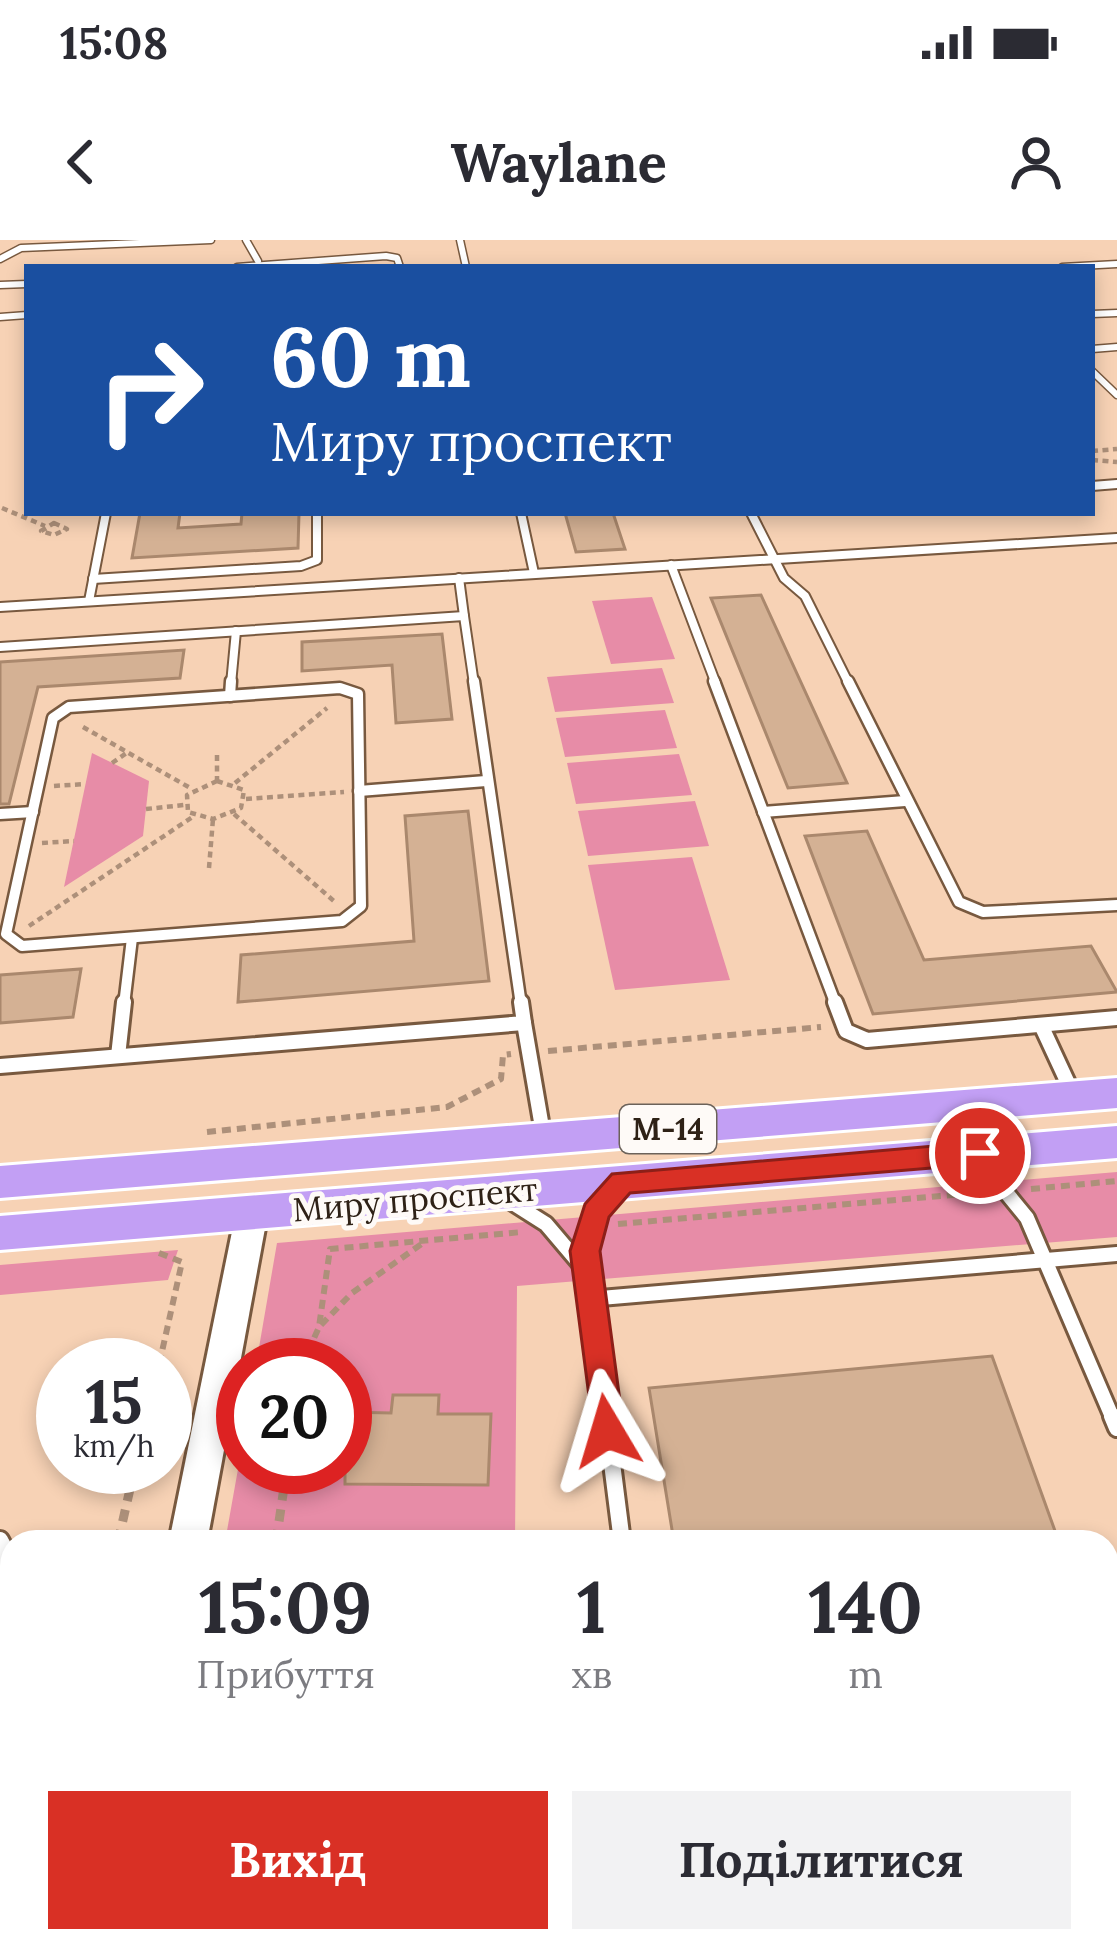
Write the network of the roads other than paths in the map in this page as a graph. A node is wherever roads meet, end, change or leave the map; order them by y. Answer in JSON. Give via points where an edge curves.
{"nodes":[{"id":1,"x":212,"y":240,"type":"edge"},
{"id":2,"x":246,"y":240,"type":"edge"},
{"id":3,"x":0,"y":259,"type":"edge"},
{"id":4,"x":258,"y":262,"type":"junction"},
{"id":5,"x":250,"y":264,"type":"edge"},
{"id":6,"x":399,"y":264,"type":"edge"},
{"id":7,"x":1095,"y":373,"type":"edge"},
{"id":8,"x":1117,"y":395,"type":"edge"},
{"id":9,"x":105,"y":516,"type":"edge"},
{"id":10,"x":317,"y":516,"type":"edge"},
{"id":11,"x":521,"y":516,"type":"edge"},
{"id":12,"x":752,"y":516,"type":"edge"},
{"id":13,"x":1117,"y":538,"type":"edge"},
{"id":14,"x":772,"y":559,"type":"junction"},
{"id":15,"x":671,"y":565,"type":"junction"},
{"id":16,"x":534,"y":574,"type":"junction"},
{"id":17,"x":459,"y":578,"type":"junction"},
{"id":18,"x":93,"y":579,"type":"junction"},
{"id":19,"x":88,"y":602,"type":"junction"},
{"id":20,"x":0,"y":607,"type":"edge"},
{"id":21,"x":464,"y":616,"type":"junction"},
{"id":22,"x":236,"y":631,"type":"junction"},
{"id":23,"x":0,"y":647,"type":"edge"},
{"id":24,"x":230,"y":696,"type":"junction"},
{"id":25,"x":485,"y":781,"type":"junction"},
{"id":26,"x":359,"y":790,"type":"junction"},
{"id":27,"x":905,"y":801,"type":"junction"},
{"id":28,"x":33,"y":812,"type":"junction"},
{"id":29,"x":763,"y":812,"type":"junction"},
{"id":30,"x":0,"y":814,"type":"edge"},
{"id":31,"x":1117,"y":904,"type":"edge"},
{"id":32,"x":132,"y":938,"type":"junction"},
{"id":33,"x":1117,"y":1018,"type":"edge"},
{"id":34,"x":524,"y":1023,"type":"junction"},
{"id":35,"x":1041,"y":1024,"type":"junction"},
{"id":36,"x":118,"y":1056,"type":"junction"},
{"id":37,"x":0,"y":1066,"type":"edge"},
{"id":38,"x":1117,"y":1093,"type":"edge"},
{"id":39,"x":1075,"y":1096,"type":"junction"},
{"id":40,"x":544,"y":1139,"type":"junction"},
{"id":41,"x":1117,"y":1142,"type":"edge"},
{"id":42,"x":935,"y":1156,"type":"junction"},
{"id":43,"x":262,"y":1161,"type":"junction"},
{"id":44,"x":0,"y":1182,"type":"edge"},
{"id":45,"x":622,"y":1182,"type":"junction"},
{"id":46,"x":490,"y":1193,"type":"junction"},
{"id":47,"x":252,"y":1212,"type":"junction"},
{"id":48,"x":0,"y":1233,"type":"edge"},
{"id":49,"x":1117,"y":1254,"type":"edge"},
{"id":50,"x":1048,"y":1260,"type":"junction"},
{"id":51,"x":586,"y":1271,"type":"junction"},
{"id":52,"x":589,"y":1299,"type":"junction"},
{"id":53,"x":1117,"y":1428,"type":"edge"},
{"id":54,"x":190,"y":1530,"type":"edge"},
{"id":55,"x":620,"y":1530,"type":"edge"}],
"edges":[{"from":1,"to":3,"type":"lane","via":[[21,248]]},
{"from":2,"to":4,"type":"lane"},
{"from":4,"to":5,"type":"lane"},
{"from":4,"to":6,"type":"lane","via":[[386,256]]},
{"from":7,"to":8,"type":"lane"},
{"from":9,"to":18,"type":"lane"},
{"from":10,"to":18,"type":"lane","via":[[317,560],[301,566]]},
{"from":11,"to":16,"type":"lane"},
{"from":12,"to":14,"type":"lane"},
{"from":13,"to":14,"type":"lane"},
{"from":14,"to":15,"type":"lane"},
{"from":14,"to":27,"type":"lane","via":[[805,596]]},
{"from":15,"to":16,"type":"lane"},
{"from":15,"to":29,"type":"lane"},
{"from":16,"to":17,"type":"lane"},
{"from":17,"to":19,"type":"lane"},
{"from":17,"to":21,"type":"lane"},
{"from":18,"to":19,"type":"lane"},
{"from":19,"to":20,"type":"lane"},
{"from":21,"to":22,"type":"lane"},
{"from":21,"to":25,"type":"lane"},
{"from":22,"to":23,"type":"lane"},
{"from":22,"to":24,"type":"lane"},
{"from":24,"to":26,"type":"lane","via":[[358,694]]},
{"from":24,"to":28,"type":"lane","via":[[69,707],[53,718]]},
{"from":25,"to":26,"type":"lane"},
{"from":25,"to":34,"type":"lane"},
{"from":26,"to":32,"type":"lane","via":[[361,906],[342,921]]},
{"from":27,"to":29,"type":"lane"},
{"from":27,"to":31,"type":"lane","via":[[964,908]]},
{"from":28,"to":30,"type":"lane"},
{"from":28,"to":32,"type":"lane","via":[[6,934],[22,946]]},
{"from":29,"to":35,"type":"lane","via":[[855,1039]]},
{"from":32,"to":36,"type":"lane"},
{"from":33,"to":35,"type":"lane"},
{"from":34,"to":36,"type":"lane"},
{"from":34,"to":40,"type":"lane"},
{"from":35,"to":39,"type":"lane"},
{"from":36,"to":37,"type":"lane"},
{"from":38,"to":39,"type":"highway","name":"Миру проспект","number":"М-14"},
{"from":39,"to":40,"type":"highway","name":"Миру проспект","number":"М-14"},
{"from":40,"to":43,"type":"highway","name":"Миру проспект","number":"М-14"},
{"from":41,"to":42,"type":"highway","name":"Миру проспект","number":"М-14"},
{"from":42,"to":45,"type":"highway","name":"Миру проспект","number":"М-14"},
{"from":42,"to":50,"type":"lane","via":[[1004,1191]]},
{"from":43,"to":44,"type":"highway","name":"Миру проспект","number":"М-14"},
{"from":43,"to":47,"type":"highway"},
{"from":45,"to":46,"type":"highway","name":"Миру проспект","number":"М-14"},
{"from":45,"to":51,"type":"lane","via":[[590,1226]]},
{"from":46,"to":47,"type":"highway","name":"Миру проспект","number":"М-14"},
{"from":46,"to":51,"type":"lane","via":[[553,1230]]},
{"from":47,"to":48,"type":"highway","name":"Миру проспект","number":"М-14"},
{"from":47,"to":54,"type":"street"},
{"from":49,"to":50,"type":"lane"},
{"from":50,"to":52,"type":"lane"},
{"from":50,"to":53,"type":"lane"},
{"from":51,"to":52,"type":"lane"},
{"from":52,"to":55,"type":"lane"}]}
